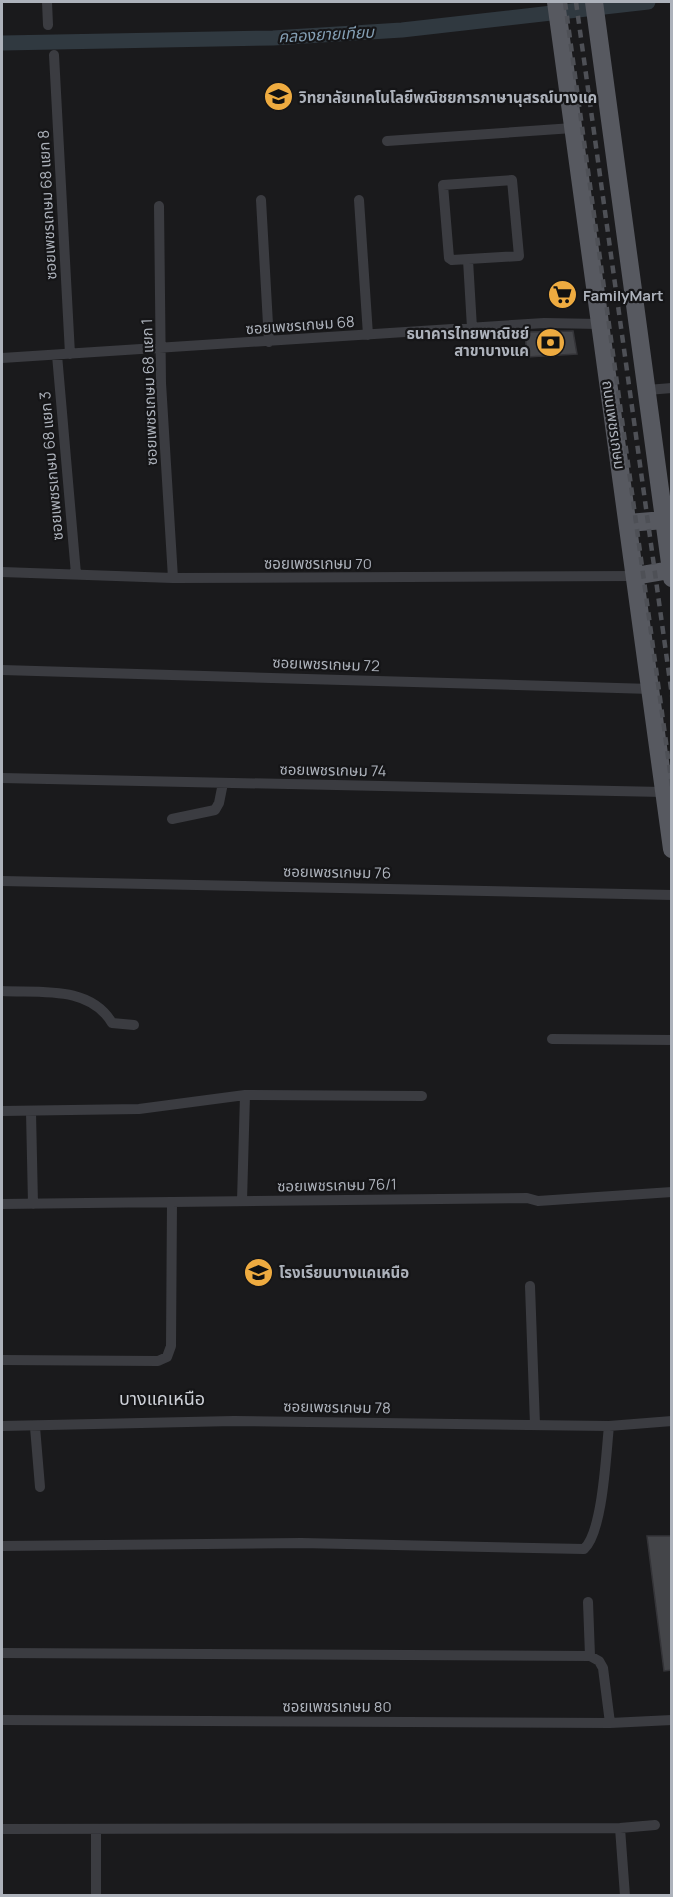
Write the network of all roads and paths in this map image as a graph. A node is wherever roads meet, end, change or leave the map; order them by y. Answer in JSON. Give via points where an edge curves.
{"nodes":[{"id":1,"x":47,"y":2,"type":"edge"},
{"id":2,"x":556,"y":2,"type":"edge"},
{"id":3,"x":594,"y":2,"type":"edge"},
{"id":4,"x":48,"y":26,"type":"dead end"},
{"id":5,"x":54,"y":55,"type":"dead end"},
{"id":6,"x":573,"y":128,"type":"junction"},
{"id":7,"x":387,"y":141,"type":"dead end"},
{"id":8,"x":261,"y":200,"type":"dead end"},
{"id":9,"x":359,"y":200,"type":"dead end"},
{"id":10,"x":159,"y":206,"type":"dead end"},
{"id":11,"x":468,"y":260,"type":"junction"},
{"id":12,"x":600,"y":324,"type":"junction"},
{"id":13,"x":472,"y":328,"type":"junction"},
{"id":14,"x":368,"y":335,"type":"junction"},
{"id":15,"x":269,"y":342,"type":"junction"},
{"id":16,"x":161,"y":349,"type":"junction"},
{"id":17,"x":70,"y":354,"type":"junction"},
{"id":18,"x":57,"y":355,"type":"junction"},
{"id":19,"x":2,"y":358,"type":"edge"},
{"id":20,"x":672,"y":388,"type":"edge"},
{"id":21,"x":647,"y":390,"type":"junction"},
{"id":22,"x":664,"y":520,"type":"junction"},
{"id":23,"x":628,"y":523,"type":"junction"},
{"id":24,"x":2,"y":572,"type":"edge"},
{"id":25,"x":76,"y":574,"type":"junction"},
{"id":26,"x":671,"y":574,"type":"edge"},
{"id":27,"x":634,"y":576,"type":"junction"},
{"id":28,"x":173,"y":578,"type":"junction"},
{"id":29,"x":2,"y":670,"type":"edge"},
{"id":30,"x":651,"y":689,"type":"junction"},
{"id":31,"x":2,"y":778,"type":"edge"},
{"id":32,"x":223,"y":783,"type":"junction"},
{"id":33,"x":663,"y":792,"type":"junction"},
{"id":34,"x":172,"y":819,"type":"dead end"},
{"id":35,"x":672,"y":849,"type":"edge"},
{"id":36,"x":2,"y":881,"type":"edge"},
{"id":37,"x":672,"y":895,"type":"edge"},
{"id":38,"x":2,"y":991,"type":"edge"},
{"id":39,"x":134,"y":1025,"type":"dead end"},
{"id":40,"x":552,"y":1039,"type":"dead end"},
{"id":41,"x":672,"y":1040,"type":"edge"},
{"id":42,"x":245,"y":1095,"type":"junction"},
{"id":43,"x":422,"y":1096,"type":"dead end"},
{"id":44,"x":2,"y":1111,"type":"edge"},
{"id":45,"x":31,"y":1112,"type":"junction"},
{"id":46,"x":672,"y":1192,"type":"edge"},
{"id":47,"x":242,"y":1201,"type":"junction"},
{"id":48,"x":172,"y":1202,"type":"junction"},
{"id":49,"x":2,"y":1204,"type":"edge"},
{"id":50,"x":33,"y":1204,"type":"junction"},
{"id":51,"x":530,"y":1286,"type":"dead end"},
{"id":52,"x":2,"y":1360,"type":"edge"},
{"id":53,"x":672,"y":1421,"type":"edge"},
{"id":54,"x":534,"y":1425,"type":"junction"},
{"id":55,"x":2,"y":1426,"type":"edge"},
{"id":56,"x":609,"y":1426,"type":"junction"},
{"id":57,"x":35,"y":1427,"type":"junction"},
{"id":58,"x":40,"y":1487,"type":"dead end"},
{"id":59,"x":2,"y":1546,"type":"edge"},
{"id":60,"x":588,"y":1602,"type":"dead end"},
{"id":61,"x":2,"y":1653,"type":"edge"},
{"id":62,"x":590,"y":1656,"type":"junction"},
{"id":63,"x":2,"y":1720,"type":"edge"},
{"id":64,"x":672,"y":1720,"type":"edge"},
{"id":65,"x":610,"y":1723,"type":"junction"},
{"id":66,"x":655,"y":1825,"type":"dead end"},
{"id":67,"x":620,"y":1828,"type":"junction"},
{"id":68,"x":2,"y":1829,"type":"edge"},
{"id":69,"x":96,"y":1829,"type":"junction"},
{"id":70,"x":96,"y":1896,"type":"edge"},
{"id":71,"x":625,"y":1896,"type":"edge"}],
"edges":[{"from":1,"to":4,"type":"street"},
{"from":2,"to":6,"type":"main road","name":"ถนนเพชรเกษม"},
{"from":3,"to":21,"type":"main road"},
{"from":5,"to":17,"type":"street","name":"ซอยเพชรเกษม 68 แยก 8"},
{"from":6,"to":7,"type":"street"},
{"from":6,"to":12,"type":"main road","name":"ถนนเพชรเกษม"},
{"from":8,"to":15,"type":"street"},
{"from":9,"to":14,"type":"street"},
{"from":10,"to":16,"type":"street","name":"ซอยเพชรเกษม 68 แยก 1"},
{"from":11,"to":11,"type":"street","via":[[449,258],[443,185],[511,179],[519,256]]},
{"from":11,"to":13,"type":"street"},
{"from":12,"to":13,"type":"street","name":"ซอยเพชรเกษม 68"},
{"from":12,"to":23,"type":"main road","name":"ถนนเพชรเกษม"},
{"from":13,"to":14,"type":"street","name":"ซอยเพชรเกษม 68"},
{"from":14,"to":15,"type":"street","name":"ซอยเพชรเกษม 68"},
{"from":15,"to":16,"type":"street","name":"ซอยเพชรเกษม 68"},
{"from":16,"to":17,"type":"street","name":"ซอยเพชรเกษม 68"},
{"from":16,"to":28,"type":"street","name":"ซอยเพชรเกษม 68 แยก 1"},
{"from":17,"to":18,"type":"street","name":"ซอยเพชรเกษม 68"},
{"from":18,"to":19,"type":"street","name":"ซอยเพชรเกษม 68"},
{"from":18,"to":25,"type":"street","name":"ซอยเพชรเกษม 68 แยก 3"},
{"from":20,"to":21,"type":"street"},
{"from":21,"to":22,"type":"main road"},
{"from":22,"to":23,"type":"main road"},
{"from":22,"to":26,"type":"main road"},
{"from":23,"to":27,"type":"main road","name":"ถนนเพชรเกษม"},
{"from":24,"to":25,"type":"street","name":"ซอยเพชรเกษม 70"},
{"from":25,"to":28,"type":"street","name":"ซอยเพชรเกษม 70"},
{"from":26,"to":27,"type":"main road"},
{"from":27,"to":28,"type":"street","name":"ซอยเพชรเกษม 70"},
{"from":27,"to":30,"type":"main road","name":"ถนนเพชรเกษม"},
{"from":29,"to":30,"type":"street","name":"ซอยเพชรเกษม 72"},
{"from":30,"to":33,"type":"main road","name":"ถนนเพชรเกษม"},
{"from":31,"to":32,"type":"street","name":"ซอยเพชรเกษม 74"},
{"from":32,"to":33,"type":"street","name":"ซอยเพชรเกษม 74"},
{"from":32,"to":34,"type":"street","via":[[215,810]]},
{"from":33,"to":35,"type":"main road","name":"ถนนเพชรเกษม"},
{"from":36,"to":37,"type":"street","name":"ซอยเพชรเกษม 76"},
{"from":38,"to":39,"type":"street","via":[[76,994],[104,1010],[112,1023]]},
{"from":40,"to":41,"type":"street"},
{"from":42,"to":43,"type":"street"},
{"from":42,"to":45,"type":"street","via":[[139,1109]]},
{"from":42,"to":47,"type":"street"},
{"from":44,"to":45,"type":"street"},
{"from":45,"to":50,"type":"street"},
{"from":46,"to":47,"type":"street","name":"ซอยเพชรเกษม 76/1","via":[[538,1201]]},
{"from":47,"to":48,"type":"street","name":"ซอยเพชรเกษม 76/1"},
{"from":48,"to":50,"type":"street","name":"ซอยเพชรเกษม 76/1"},
{"from":48,"to":52,"type":"street","via":[[171,1346],[167,1357],[158,1361]]},
{"from":49,"to":50,"type":"street","name":"ซอยเพชรเกษม 76/1"},
{"from":51,"to":54,"type":"street"},
{"from":53,"to":56,"type":"street","name":"ซอยเพชรเกษม 78"},
{"from":54,"to":56,"type":"street","name":"ซอยเพชรเกษม 78"},
{"from":54,"to":57,"type":"street","name":"ซอยเพชรเกษม 78","via":[[234,1421]]},
{"from":55,"to":57,"type":"street","name":"ซอยเพชรเกษม 78"},
{"from":56,"to":59,"type":"street","via":[[595,1529],[592,1542],[584,1549],[301,1543]]},
{"from":57,"to":58,"type":"street"},
{"from":60,"to":62,"type":"street"},
{"from":61,"to":62,"type":"street"},
{"from":62,"to":65,"type":"street","via":[[603,1668]]},
{"from":63,"to":65,"type":"street","name":"ซอยเพชรเกษม 80"},
{"from":64,"to":65,"type":"street","name":"ซอยเพชรเกษม 80"},
{"from":66,"to":67,"type":"street"},
{"from":67,"to":69,"type":"street"},
{"from":67,"to":71,"type":"street"},
{"from":68,"to":69,"type":"street"},
{"from":69,"to":70,"type":"street"}]}
